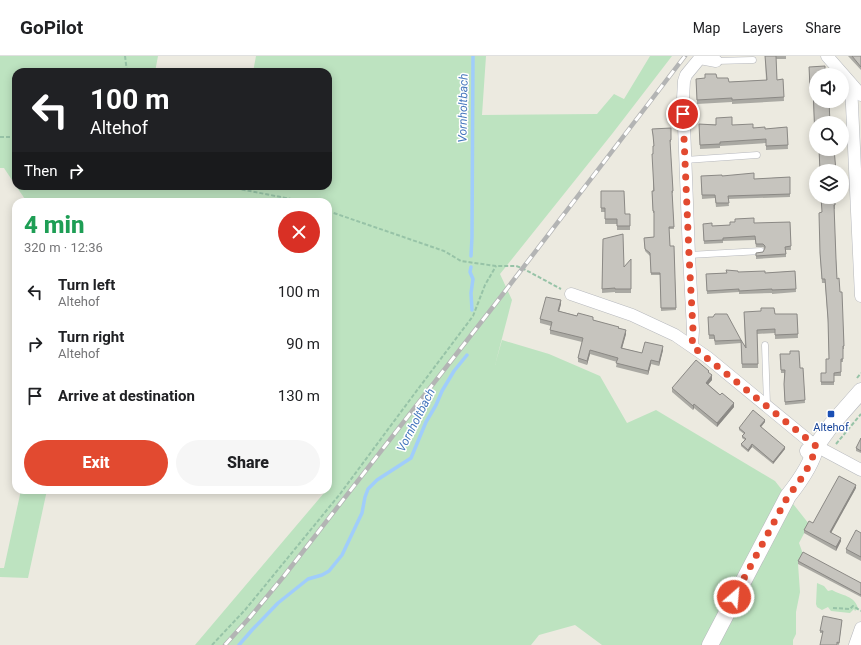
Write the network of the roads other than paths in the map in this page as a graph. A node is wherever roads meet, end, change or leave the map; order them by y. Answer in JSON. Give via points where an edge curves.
{"nodes":[{"id":1,"x":827,"y":56,"type":"edge"},
{"id":2,"x":701,"y":57,"type":"edge"},
{"id":3,"x":753,"y":60,"type":"dead end"},
{"id":4,"x":716,"y":61,"type":"joint"},
{"id":5,"x":851,"y":84,"type":"junction"},
{"id":6,"x":861,"y":95,"type":"edge"},
{"id":7,"x":757,"y":156,"type":"dead end"},
{"id":8,"x":685,"y":160,"type":"junction"},
{"id":9,"x":761,"y":251,"type":"edge"},
{"id":10,"x":689,"y":255,"type":"junction"},
{"id":11,"x":861,"y":291,"type":"edge"},
{"id":12,"x":571,"y":294,"type":"road end"},
{"id":13,"x":861,"y":296,"type":"edge"},
{"id":14,"x":765,"y":345,"type":"dead end"},
{"id":15,"x":692,"y":346,"type":"junction"},
{"id":16,"x":861,"y":391,"type":"edge"},
{"id":17,"x":767,"y":406,"type":"junction"},
{"id":18,"x":823,"y":449,"type":"junction"},
{"id":19,"x":861,"y":470,"type":"edge"},
{"id":20,"x":861,"y":628,"type":"edge"},
{"id":21,"x":710,"y":645,"type":"edge"},
{"id":22,"x":855,"y":645,"type":"edge"}],
"edges":[{"from":1,"to":5,"type":"street"},
{"from":2,"to":4,"type":"street"},
{"from":2,"to":8,"type":"street","via":[[684,81]]},
{"from":3,"to":4,"type":"lane"},
{"from":5,"to":6,"type":"street"},
{"from":5,"to":11,"type":"street"},
{"from":7,"to":8,"type":"lane"},
{"from":8,"to":10,"type":"street"},
{"from":9,"to":10,"type":"lane"},
{"from":10,"to":15,"type":"street"},
{"from":11,"to":13,"type":"street"},
{"from":12,"to":15,"type":"street","via":[[632,315]]},
{"from":14,"to":17,"type":"lane"},
{"from":15,"to":17,"type":"street"},
{"from":16,"to":18,"type":"street","via":[[832,424]]},
{"from":17,"to":18,"type":"street"},
{"from":18,"to":19,"type":"street"},
{"from":18,"to":21,"type":"street","via":[[810,449],[794,472],[788,496]]},
{"from":20,"to":22,"type":"street"}]}
